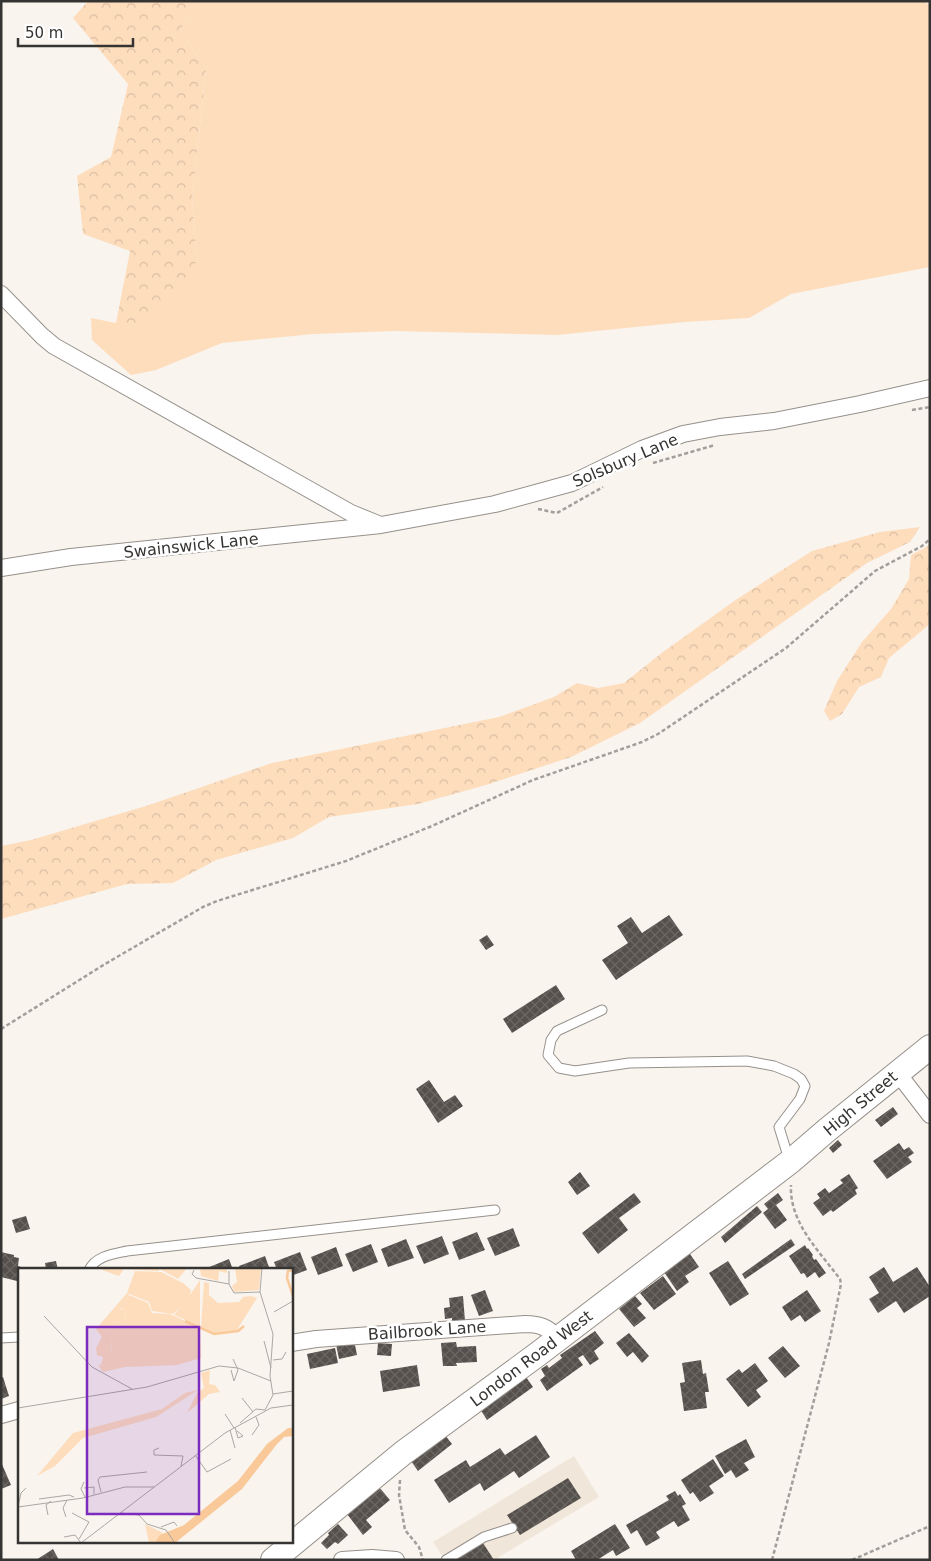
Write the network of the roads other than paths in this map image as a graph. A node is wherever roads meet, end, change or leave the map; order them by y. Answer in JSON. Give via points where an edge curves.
{"nodes":[{"id":1,"x":1,"y":294,"type":"edge"},
{"id":2,"x":930,"y":388,"type":"edge"},
{"id":3,"x":381,"y":525,"type":"junction"},
{"id":4,"x":1,"y":568,"type":"edge"},
{"id":5,"x":602,"y":1010,"type":"dead end"},
{"id":6,"x":930,"y":1047,"type":"edge"},
{"id":7,"x":897,"y":1072,"type":"junction"},
{"id":8,"x":930,"y":1114,"type":"edge"},
{"id":9,"x":787,"y":1173,"type":"junction"},
{"id":10,"x":495,"y":1210,"type":"dead end"},
{"id":11,"x":89,"y":1268,"type":"edge"},
{"id":12,"x":18,"y":1337,"type":"edge"},
{"id":13,"x":1,"y":1338,"type":"edge"},
{"id":14,"x":558,"y":1338,"type":"junction"},
{"id":15,"x":292,"y":1343,"type":"edge"},
{"id":16,"x":18,"y":1410,"type":"edge"},
{"id":17,"x":1,"y":1415,"type":"edge"},
{"id":18,"x":512,"y":1528,"type":"dead end"},
{"id":19,"x":280,"y":1558,"type":"edge"},
{"id":20,"x":342,"y":1560,"type":"edge"},
{"id":21,"x":396,"y":1560,"type":"edge"},
{"id":22,"x":446,"y":1560,"type":"edge"}],
"edges":[{"from":1,"to":3,"type":"street","via":[[54,346],[351,513]]},
{"from":2,"to":3,"type":"street","name":"Solsbury Lane","via":[[774,421],[683,434],[642,449],[572,483],[495,504]]},
{"from":3,"to":4,"type":"street","name":"Swainswick Lane","via":[[71,557]]},
{"from":5,"to":9,"type":"lane","via":[[557,1030],[548,1055],[559,1068],[575,1071],[629,1063],[748,1061],[774,1066],[801,1079],[804,1086],[800,1099],[779,1127],[788,1153]]},
{"from":6,"to":7,"type":"street","name":"High Street"},
{"from":7,"to":8,"type":"street"},
{"from":7,"to":9,"type":"street","name":"High Street","via":[[827,1130]]},
{"from":9,"to":14,"type":"street","name":"London Road West"},
{"from":10,"to":11,"type":"lane","via":[[127,1251],[108,1254]]},
{"from":12,"to":13,"type":"lane"},
{"from":14,"to":15,"type":"street","name":"Bailbrook Lane","via":[[548,1328],[525,1324]]},
{"from":14,"to":19,"type":"street","name":"London Road West","via":[[403,1453]]},
{"from":16,"to":17,"type":"street"},
{"from":18,"to":22,"type":"lane","via":[[484,1537]]},
{"from":20,"to":21,"type":"street"}]}
